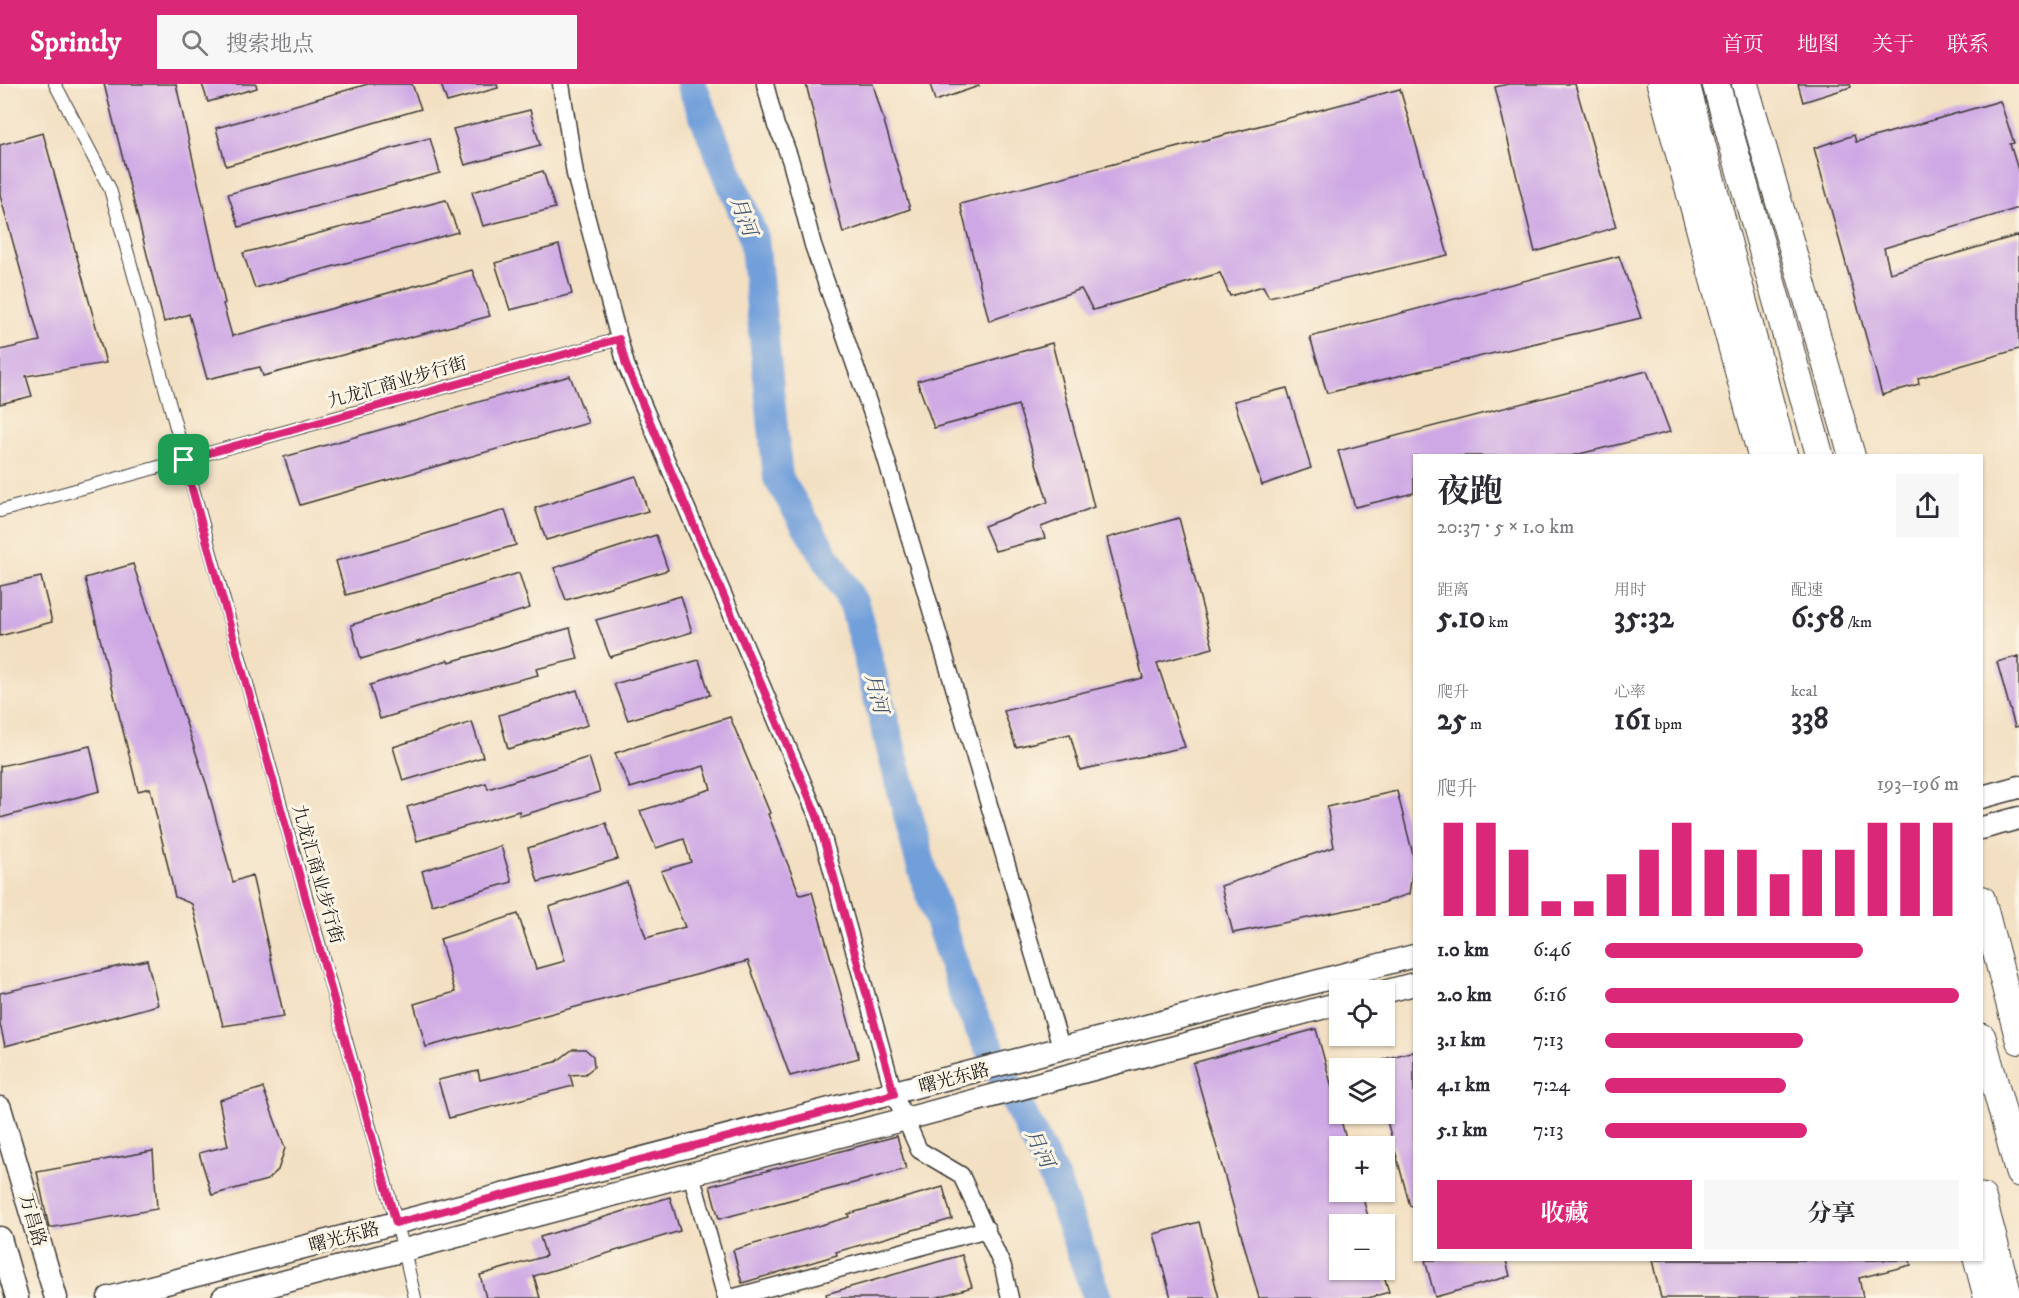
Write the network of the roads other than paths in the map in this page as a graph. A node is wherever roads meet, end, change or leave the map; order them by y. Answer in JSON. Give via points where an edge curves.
{"nodes":[{"id":1,"x":56,"y":84,"type":"edge"},
{"id":2,"x":561,"y":84,"type":"edge"},
{"id":3,"x":765,"y":84,"type":"edge"},
{"id":4,"x":1660,"y":84,"type":"edge"},
{"id":5,"x":1686,"y":84,"type":"edge"},
{"id":6,"x":1716,"y":84,"type":"edge"},
{"id":7,"x":1745,"y":84,"type":"edge"},
{"id":8,"x":619,"y":339,"type":"junction"},
{"id":9,"x":1760,"y":454,"type":"edge"},
{"id":10,"x":1783,"y":454,"type":"edge"},
{"id":11,"x":1819,"y":454,"type":"edge"},
{"id":12,"x":1851,"y":454,"type":"edge"},
{"id":13,"x":184,"y":460,"type":"junction"},
{"id":14,"x":0,"y":511,"type":"edge"},
{"id":15,"x":2019,"y":787,"type":"edge"},
{"id":16,"x":1983,"y":797,"type":"edge"},
{"id":17,"x":2019,"y":818,"type":"edge"},
{"id":18,"x":1983,"y":828,"type":"edge"},
{"id":19,"x":1983,"y":903,"type":"edge"},
{"id":20,"x":1413,"y":956,"type":"edge"},
{"id":21,"x":1413,"y":984,"type":"edge"},
{"id":22,"x":1395,"y":989,"type":"edge"},
{"id":23,"x":1329,"y":1006,"type":"edge"},
{"id":24,"x":1983,"y":1041,"type":"edge"},
{"id":25,"x":2019,"y":1041,"type":"edge"},
{"id":26,"x":1062,"y":1050,"type":"junction"},
{"id":27,"x":894,"y":1094,"type":"junction"},
{"id":28,"x":0,"y":1108,"type":"edge"},
{"id":29,"x":906,"y":1119,"type":"junction"},
{"id":30,"x":691,"y":1173,"type":"junction"},
{"id":31,"x":2019,"y":1173,"type":"edge"},
{"id":32,"x":1983,"y":1201,"type":"edge"},
{"id":33,"x":396,"y":1223,"type":"junction"},
{"id":34,"x":987,"y":1229,"type":"junction"},
{"id":35,"x":0,"y":1238,"type":"edge"},
{"id":36,"x":404,"y":1250,"type":"junction"},
{"id":37,"x":1977,"y":1261,"type":"edge"},
{"id":38,"x":17,"y":1298,"type":"edge"},
{"id":39,"x":56,"y":1298,"type":"edge"},
{"id":40,"x":109,"y":1298,"type":"edge"},
{"id":41,"x":223,"y":1298,"type":"edge"},
{"id":42,"x":415,"y":1298,"type":"edge"},
{"id":43,"x":726,"y":1298,"type":"edge"},
{"id":44,"x":730,"y":1298,"type":"edge"},
{"id":45,"x":1010,"y":1298,"type":"edge"},
{"id":46,"x":1988,"y":1298,"type":"edge"},
{"id":47,"x":2009,"y":1298,"type":"edge"}],
"edges":[{"from":1,"to":13,"type":"street","name":"九龙汇商业步行街","via":[[110,189]]},
{"from":2,"to":8,"type":"street","via":[[575,174]]},
{"from":3,"to":26,"type":"street","via":[[813,245],[876,424]]},
{"from":4,"to":9,"type":"main road"},
{"from":5,"to":10,"type":"highway"},
{"from":6,"to":11,"type":"highway"},
{"from":7,"to":12,"type":"main road"},
{"from":8,"to":13,"type":"street","name":"九龙汇商业步行街"},
{"from":8,"to":27,"type":"street","via":[[626,365],[817,816]]},
{"from":13,"to":14,"type":"street","name":"九龙汇商业步行街"},
{"from":13,"to":33,"type":"street","name":"九龙汇商业步行街"},
{"from":15,"to":16,"type":"main road"},
{"from":17,"to":18,"type":"main road"},
{"from":19,"to":25,"type":"main road"},
{"from":20,"to":26,"type":"main road","name":"曙光东路"},
{"from":21,"to":22,"type":"main road"},
{"from":23,"to":29,"type":"main road","name":"曙光东路"},
{"from":24,"to":31,"type":"highway"},
{"from":26,"to":27,"type":"main road","name":"曙光东路"},
{"from":27,"to":29,"type":"street"},
{"from":27,"to":33,"type":"main road","name":"曙光东路"},
{"from":28,"to":39,"type":"main road","name":"万昌路"},
{"from":29,"to":30,"type":"main road","name":"曙光东路"},
{"from":29,"to":34,"type":"street","via":[[919,1150],[961,1175]]},
{"from":30,"to":36,"type":"main road","name":"曙光东路"},
{"from":30,"to":43,"type":"street"},
{"from":32,"to":47,"type":"highway"},
{"from":33,"to":36,"type":"street","name":"九龙汇商业步行街"},
{"from":33,"to":40,"type":"main road","name":"曙光东路"},
{"from":34,"to":44,"type":"street"},
{"from":34,"to":45,"type":"street","via":[[1003,1267]]},
{"from":35,"to":38,"type":"main road","name":"万昌路"},
{"from":36,"to":41,"type":"main road","name":"曙光东路"},
{"from":36,"to":42,"type":"street","name":"九龙汇商业步行街"},
{"from":37,"to":46,"type":"main road"}]}
